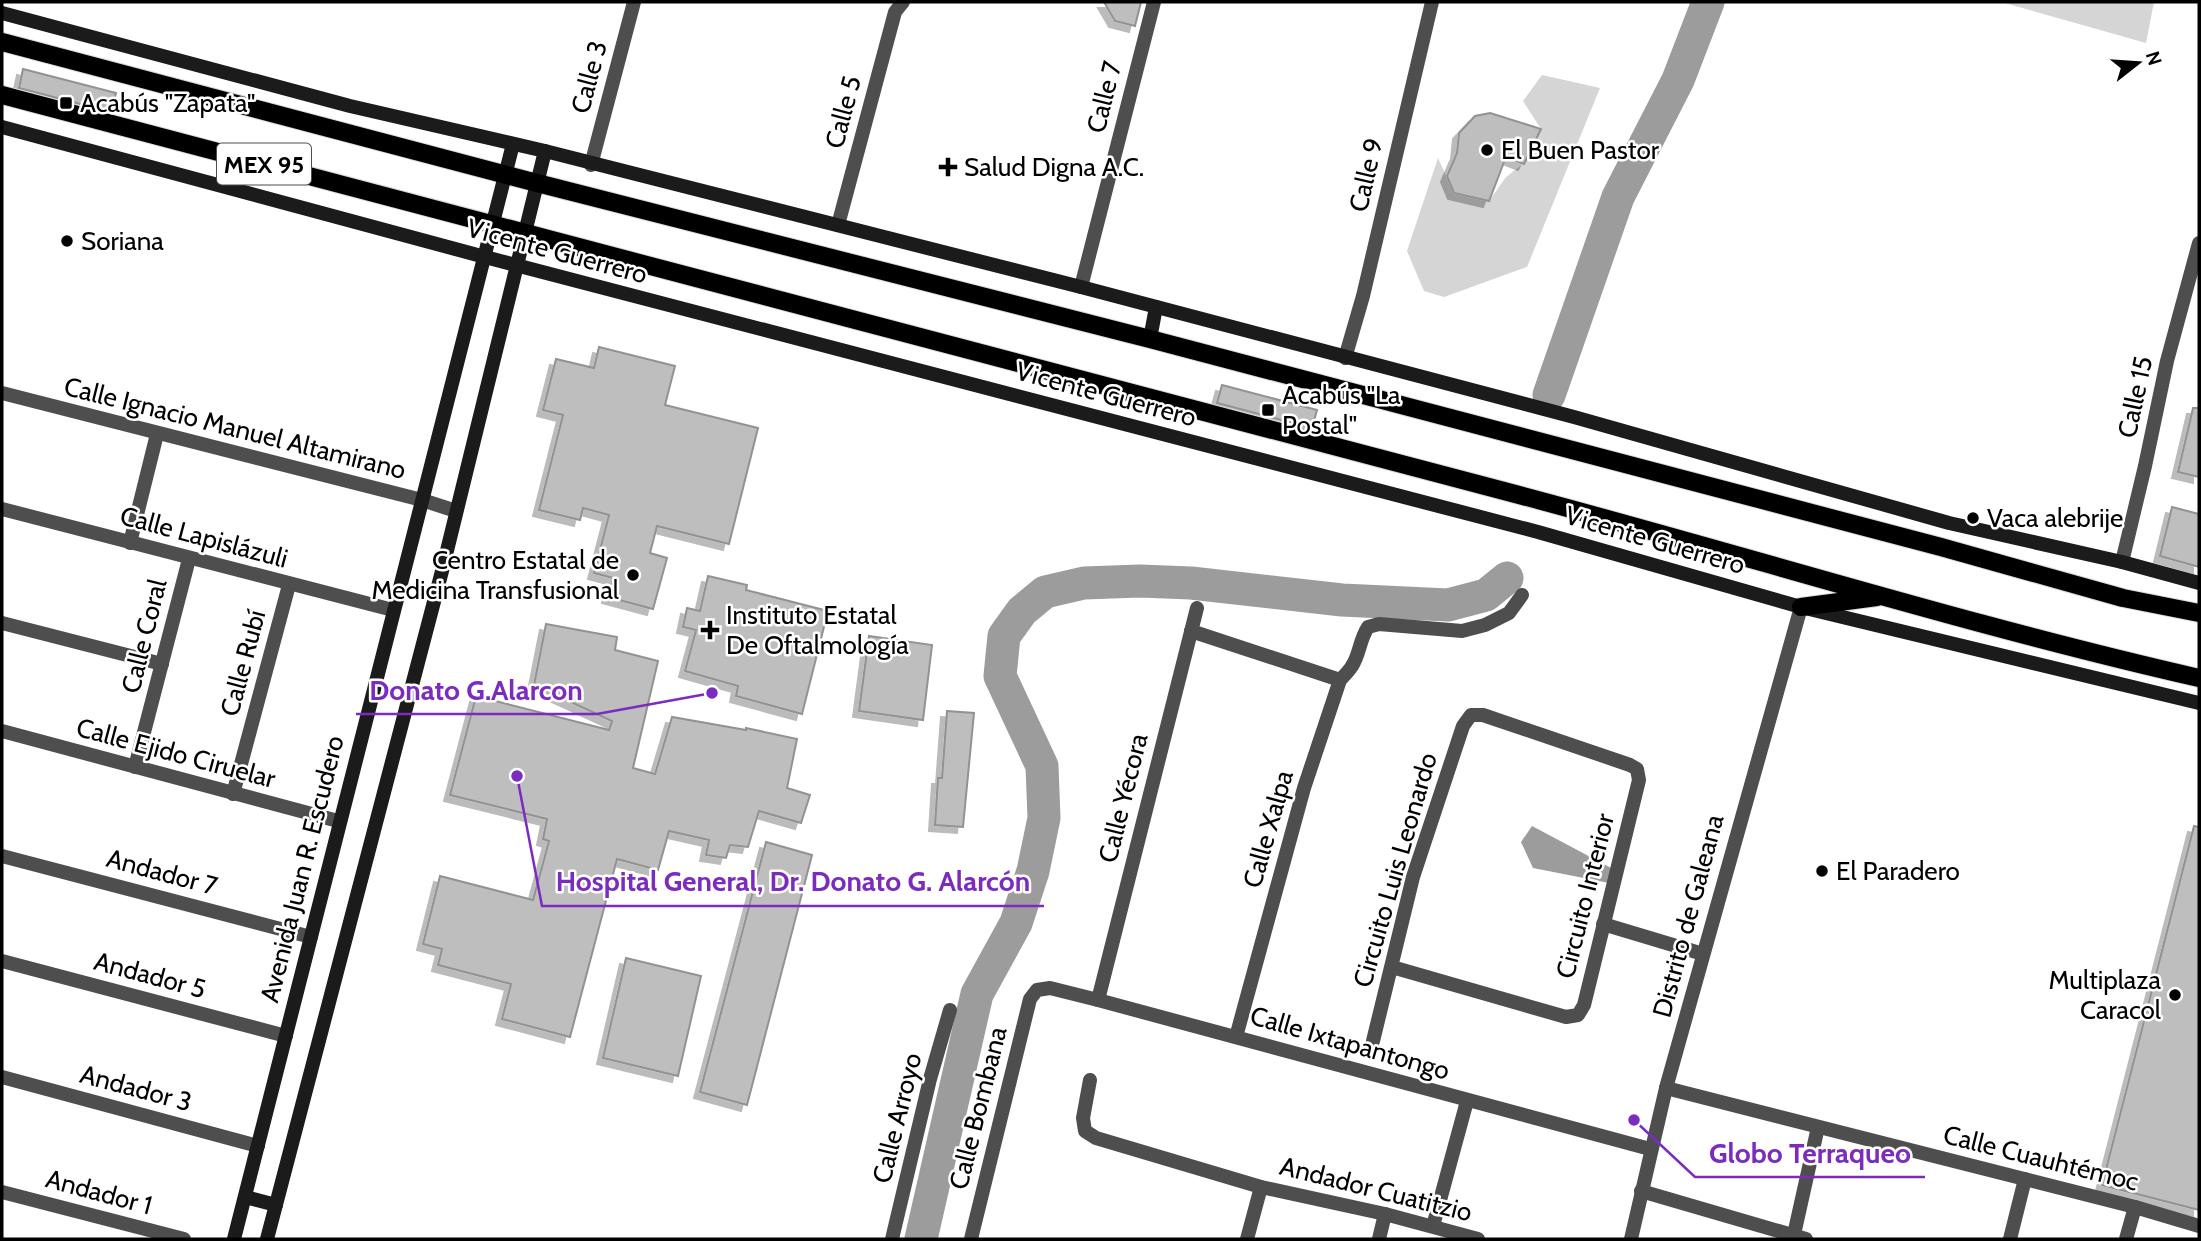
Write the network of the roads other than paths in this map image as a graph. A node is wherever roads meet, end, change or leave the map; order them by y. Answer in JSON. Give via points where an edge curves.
{"nodes":[{"id":1,"x":634,"y":2,"type":"edge"},
{"id":2,"x":1154,"y":2,"type":"edge"},
{"id":3,"x":1432,"y":2,"type":"edge"},
{"id":4,"x":897,"y":5,"type":"edge"},
{"id":5,"x":2,"y":13,"type":"edge"},
{"id":6,"x":2,"y":42,"type":"edge"},
{"id":7,"x":2,"y":95,"type":"edge"},
{"id":8,"x":2,"y":127,"type":"edge"},
{"id":9,"x":513,"y":144,"type":"junction"},
{"id":10,"x":545,"y":151,"type":"junction"},
{"id":11,"x":591,"y":164,"type":"junction"},
{"id":12,"x":506,"y":174,"type":"junction"},
{"id":13,"x":537,"y":183,"type":"junction"},
{"id":14,"x":493,"y":224,"type":"junction"},
{"id":15,"x":838,"y":225,"type":"junction"},
{"id":16,"x":526,"y":232,"type":"junction"},
{"id":17,"x":2199,"y":243,"type":"edge"},
{"id":18,"x":485,"y":257,"type":"junction"},
{"id":19,"x":518,"y":266,"type":"junction"},
{"id":20,"x":1081,"y":287,"type":"junction"},
{"id":21,"x":1156,"y":307,"type":"junction"},
{"id":22,"x":1150,"y":339,"type":"junction"},
{"id":23,"x":1345,"y":358,"type":"junction"},
{"id":24,"x":2,"y":393,"type":"edge"},
{"id":25,"x":157,"y":434,"type":"junction"},
{"id":26,"x":422,"y":500,"type":"junction"},
{"id":27,"x":2,"y":509,"type":"edge"},
{"id":28,"x":456,"y":511,"type":"junction"},
{"id":29,"x":130,"y":543,"type":"junction"},
{"id":30,"x":189,"y":559,"type":"junction"},
{"id":31,"x":2122,"y":562,"type":"junction"},
{"id":32,"x":2199,"y":583,"type":"edge"},
{"id":33,"x":289,"y":585,"type":"junction"},
{"id":34,"x":1522,"y":595,"type":"dead end"},
{"id":35,"x":1885,"y":596,"type":"junction"},
{"id":36,"x":1801,"y":607,"type":"junction"},
{"id":37,"x":1197,"y":608,"type":"dead end"},
{"id":38,"x":393,"y":610,"type":"junction"},
{"id":39,"x":2199,"y":613,"type":"edge"},
{"id":40,"x":2,"y":623,"type":"edge"},
{"id":41,"x":1191,"y":631,"type":"junction"},
{"id":42,"x":162,"y":664,"type":"junction"},
{"id":43,"x":2199,"y":678,"type":"edge"},
{"id":44,"x":1340,"y":680,"type":"junction"},
{"id":45,"x":2199,"y":703,"type":"edge"},
{"id":46,"x":1471,"y":715,"type":"joint"},
{"id":47,"x":2,"y":731,"type":"edge"},
{"id":48,"x":135,"y":767,"type":"junction"},
{"id":49,"x":233,"y":793,"type":"junction"},
{"id":50,"x":338,"y":821,"type":"junction"},
{"id":51,"x":2,"y":856,"type":"edge"},
{"id":52,"x":1603,"y":924,"type":"junction"},
{"id":53,"x":311,"y":937,"type":"junction"},
{"id":54,"x":1703,"y":954,"type":"junction"},
{"id":55,"x":2,"y":961,"type":"edge"},
{"id":56,"x":1392,"y":967,"type":"junction"},
{"id":57,"x":1037,"y":990,"type":"joint"},
{"id":58,"x":1097,"y":1000,"type":"junction"},
{"id":59,"x":950,"y":1010,"type":"dead end"},
{"id":60,"x":286,"y":1036,"type":"junction"},
{"id":61,"x":1236,"y":1037,"type":"junction"},
{"id":62,"x":1373,"y":1041,"type":"dead end"},
{"id":63,"x":2,"y":1077,"type":"edge"},
{"id":64,"x":1090,"y":1080,"type":"dead end"},
{"id":65,"x":1666,"y":1088,"type":"junction"},
{"id":66,"x":1467,"y":1101,"type":"junction"},
{"id":67,"x":1818,"y":1127,"type":"junction"},
{"id":68,"x":258,"y":1146,"type":"junction"},
{"id":69,"x":1650,"y":1149,"type":"junction"},
{"id":70,"x":2025,"y":1179,"type":"junction"},
{"id":71,"x":1261,"y":1187,"type":"junction"},
{"id":72,"x":1641,"y":1191,"type":"junction"},
{"id":73,"x":2,"y":1192,"type":"edge"},
{"id":74,"x":245,"y":1197,"type":"junction"},
{"id":75,"x":276,"y":1205,"type":"junction"},
{"id":76,"x":2135,"y":1207,"type":"junction"},
{"id":77,"x":1385,"y":1214,"type":"junction"},
{"id":78,"x":1433,"y":1226,"type":"junction"},
{"id":79,"x":2199,"y":1226,"type":"edge"},
{"id":80,"x":975,"y":1238,"type":"edge"},
{"id":81,"x":1798,"y":1238,"type":"edge"},
{"id":82,"x":184,"y":1239,"type":"edge"},
{"id":83,"x":234,"y":1239,"type":"edge"},
{"id":84,"x":267,"y":1239,"type":"edge"},
{"id":85,"x":892,"y":1239,"type":"edge"},
{"id":86,"x":1247,"y":1239,"type":"edge"},
{"id":87,"x":1379,"y":1239,"type":"edge"},
{"id":88,"x":1478,"y":1239,"type":"edge"},
{"id":89,"x":1630,"y":1239,"type":"edge"},
{"id":90,"x":2010,"y":1239,"type":"edge"},
{"id":91,"x":2126,"y":1239,"type":"edge"}],
"edges":[{"from":1,"to":11,"type":"street","name":"Calle 3"},
{"from":2,"to":20,"type":"street","name":"Calle 7"},
{"from":3,"to":23,"type":"street","name":"Calle 9"},
{"from":4,"to":15,"type":"street","name":"Calle 5"},
{"from":5,"to":9,"type":"main road"},
{"from":6,"to":12,"type":"main road","number":"MEX 95"},
{"from":7,"to":14,"type":"main road","number":"MEX 95"},
{"from":8,"to":18,"type":"main road","name":"Vicente Guerrero"},
{"from":9,"to":10,"type":"main road"},
{"from":9,"to":12,"type":"main road","name":"Avenida Juan R. Escudero"},
{"from":10,"to":11,"type":"main road"},
{"from":10,"to":13,"type":"main road"},
{"from":11,"to":15,"type":"main road"},
{"from":12,"to":13,"type":"main road","number":"MEX 95"},
{"from":12,"to":14,"type":"main road","name":"Avenida Juan R. Escudero"},
{"from":13,"to":16,"type":"main road"},
{"from":13,"to":22,"type":"main road","number":"MEX 95"},
{"from":14,"to":16,"type":"main road","number":"MEX 95"},
{"from":14,"to":18,"type":"main road","name":"Avenida Juan R. Escudero"},
{"from":15,"to":20,"type":"main road"},
{"from":16,"to":19,"type":"main road"},
{"from":16,"to":35,"type":"main road","number":"MEX 95","via":[[1649,529]]},
{"from":17,"to":31,"type":"street","name":"Calle 15"},
{"from":18,"to":19,"type":"main road","name":"Vicente Guerrero"},
{"from":18,"to":26,"type":"main road","name":"Avenida Juan R. Escudero"},
{"from":19,"to":28,"type":"main road"},
{"from":19,"to":36,"type":"main road","name":"Vicente Guerrero","via":[[1538,532]]},
{"from":20,"to":21,"type":"main road"},
{"from":21,"to":22,"type":"main road"},
{"from":21,"to":23,"type":"main road"},
{"from":22,"to":39,"type":"main road","number":"MEX 95","via":[[2123,598]]},
{"from":23,"to":31,"type":"main road","via":[[1949,523]]},
{"from":24,"to":25,"type":"street","name":"Calle Ignacio Manuel Altamirano"},
{"from":25,"to":26,"type":"street","name":"Calle Ignacio Manuel Altamirano"},
{"from":25,"to":29,"type":"street","name":"Calle Coral"},
{"from":26,"to":28,"type":"street","name":"Calle Ignacio Manuel Altamirano"},
{"from":26,"to":38,"type":"main road","name":"Avenida Juan R. Escudero"},
{"from":27,"to":29,"type":"street","name":"Calle Lapislázuli"},
{"from":28,"to":75,"type":"main road"},
{"from":29,"to":30,"type":"street","name":"Calle Lapislázuli"},
{"from":30,"to":33,"type":"street","name":"Calle Lapislázuli"},
{"from":30,"to":42,"type":"street","name":"Calle Coral"},
{"from":31,"to":32,"type":"main road"},
{"from":33,"to":38,"type":"street","name":"Calle Lapislázuli"},
{"from":33,"to":49,"type":"street","name":"Calle Rubí"},
{"from":34,"to":44,"type":"street","name":"Calle Xalpa","via":[[1509,613],[1462,631],[1368,627],[1352,666]]},
{"from":35,"to":36,"type":"main road"},
{"from":35,"to":43,"type":"main road","number":"MEX 95"},
{"from":36,"to":45,"type":"main road","name":"Vicente Guerrero"},
{"from":36,"to":54,"type":"street","name":"Distrito de Galeana"},
{"from":37,"to":41,"type":"street","name":"Calle Yécora"},
{"from":38,"to":50,"type":"main road","name":"Avenida Juan R. Escudero"},
{"from":40,"to":42,"type":"street"},
{"from":41,"to":44,"type":"street"},
{"from":41,"to":58,"type":"street","name":"Calle Yécora"},
{"from":42,"to":48,"type":"street","name":"Calle Coral"},
{"from":44,"to":61,"type":"street","name":"Calle Xalpa","via":[[1304,788]]},
{"from":46,"to":52,"type":"street","name":"Circuito Interior","via":[[1495,719],[1637,769],[1639,780]]},
{"from":46,"to":56,"type":"street","name":"Circuito Luis Leonardo","via":[[1463,726],[1413,877]]},
{"from":47,"to":48,"type":"street","name":"Calle Ejido Ciruelar"},
{"from":48,"to":49,"type":"street","name":"Calle Ejido Ciruelar"},
{"from":49,"to":50,"type":"street","name":"Calle Ejido Ciruelar"},
{"from":50,"to":53,"type":"main road","name":"Avenida Juan R. Escudero"},
{"from":51,"to":53,"type":"street","name":"Andador 7"},
{"from":52,"to":54,"type":"street"},
{"from":52,"to":56,"type":"street","name":"Circuito Interior","via":[[1578,1015],[1566,1017]]},
{"from":53,"to":60,"type":"main road","name":"Avenida Juan R. Escudero"},
{"from":54,"to":65,"type":"street","name":"Distrito de Galeana"},
{"from":55,"to":60,"type":"street","name":"Andador 5"},
{"from":56,"to":62,"type":"street","name":"Circuito Luis Leonardo"},
{"from":57,"to":58,"type":"street","name":"Calle Ixtapantongo","via":[[1049,988]]},
{"from":57,"to":80,"type":"street","name":"Calle Bombana","via":[[1031,999]]},
{"from":58,"to":61,"type":"street","name":"Calle Ixtapantongo"},
{"from":59,"to":85,"type":"street","name":"Calle Arroyo"},
{"from":60,"to":68,"type":"main road","name":"Avenida Juan R. Escudero"},
{"from":61,"to":66,"type":"street","name":"Calle Ixtapantongo"},
{"from":63,"to":68,"type":"street","name":"Andador 3"},
{"from":64,"to":71,"type":"street","name":"Andador Cuatitzio","via":[[1083,1118],[1085,1130],[1097,1138]]},
{"from":65,"to":67,"type":"street","name":"Calle Cuauhtémoc"},
{"from":65,"to":69,"type":"street","name":"Distrito de Galeana"},
{"from":66,"to":69,"type":"street","name":"Calle Ixtapantongo"},
{"from":66,"to":78,"type":"street"},
{"from":67,"to":70,"type":"street","name":"Calle Cuauhtémoc"},
{"from":67,"to":81,"type":"street"},
{"from":68,"to":74,"type":"main road","name":"Avenida Juan R. Escudero"},
{"from":69,"to":72,"type":"street","name":"Distrito de Galeana"},
{"from":70,"to":76,"type":"street","name":"Calle Cuauhtémoc"},
{"from":70,"to":90,"type":"street"},
{"from":71,"to":77,"type":"street","name":"Andador Cuatitzio"},
{"from":71,"to":86,"type":"street"},
{"from":72,"to":81,"type":"street"},
{"from":72,"to":89,"type":"street","name":"Distrito de Galeana"},
{"from":73,"to":82,"type":"street","name":"Andador 1"},
{"from":74,"to":75,"type":"main road"},
{"from":74,"to":83,"type":"main road","name":"Avenida Juan R. Escudero"},
{"from":75,"to":84,"type":"main road"},
{"from":76,"to":79,"type":"street","name":"Calle Cuauhtémoc"},
{"from":76,"to":91,"type":"street"},
{"from":77,"to":78,"type":"street","name":"Andador Cuatitzio"},
{"from":77,"to":87,"type":"street"},
{"from":78,"to":88,"type":"street","name":"Andador Cuatitzio"}]}
